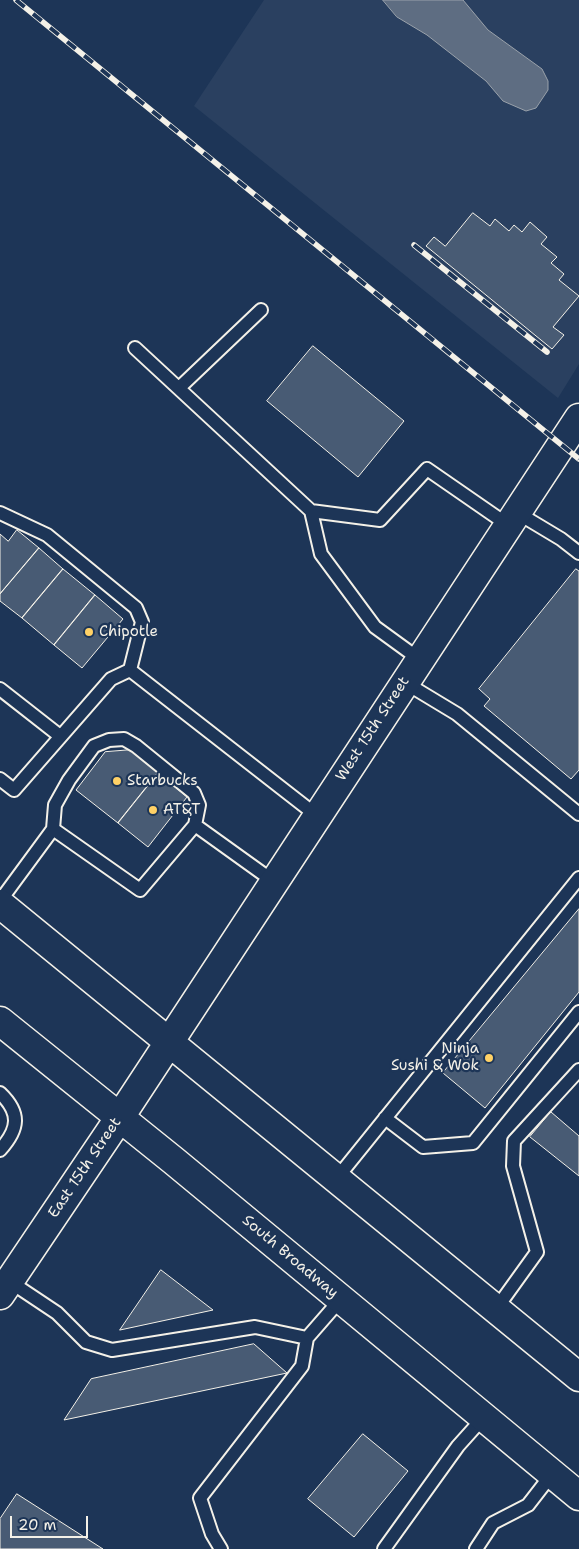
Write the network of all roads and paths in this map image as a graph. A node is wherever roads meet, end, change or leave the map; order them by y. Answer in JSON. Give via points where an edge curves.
{"nodes":[{"id":1,"x":261,"y":310,"type":"dead end"},
{"id":2,"x":135,"y":348,"type":"dead end"},
{"id":3,"x":179,"y":388,"type":"junction"},
{"id":4,"x":579,"y":418,"type":"edge"},
{"id":5,"x":311,"y":512,"type":"junction"},
{"id":6,"x":0,"y":513,"type":"edge"},
{"id":7,"x":512,"y":519,"type":"junction"},
{"id":8,"x":579,"y":553,"type":"edge"},
{"id":9,"x":420,"y":658,"type":"junction"},
{"id":10,"x":130,"y":670,"type":"junction"},
{"id":11,"x":404,"y":682,"type":"junction"},
{"id":12,"x":0,"y":688,"type":"edge"},
{"id":13,"x":60,"y":736,"type":"junction"},
{"id":14,"x":0,"y":779,"type":"edge"},
{"id":15,"x":579,"y":814,"type":"edge"},
{"id":16,"x":316,"y":815,"type":"junction"},
{"id":17,"x":195,"y":825,"type":"junction"},
{"id":18,"x":53,"y":829,"type":"junction"},
{"id":19,"x":579,"y":878,"type":"edge"},
{"id":20,"x":274,"y":881,"type":"junction"},
{"id":21,"x":0,"y":902,"type":"edge"},
{"id":22,"x":579,"y":1012,"type":"edge"},
{"id":23,"x":0,"y":1021,"type":"edge"},
{"id":24,"x":169,"y":1041,"type":"junction"},
{"id":25,"x":579,"y":1070,"type":"edge"},
{"id":26,"x":0,"y":1093,"type":"edge"},
{"id":27,"x":120,"y":1117,"type":"junction"},
{"id":28,"x":385,"y":1118,"type":"junction"},
{"id":29,"x":0,"y":1150,"type":"edge"},
{"id":30,"x":337,"y":1178,"type":"junction"},
{"id":31,"x":5,"y":1288,"type":"edge"},
{"id":32,"x":341,"y":1299,"type":"junction"},
{"id":33,"x":496,"y":1309,"type":"junction"},
{"id":34,"x":306,"y":1338,"type":"junction"},
{"id":35,"x":579,"y":1377,"type":"edge"},
{"id":36,"x":484,"y":1417,"type":"junction"},
{"id":37,"x":552,"y":1474,"type":"junction"},
{"id":38,"x":579,"y":1496,"type":"edge"},
{"id":39,"x":220,"y":1549,"type":"edge"},
{"id":40,"x":384,"y":1549,"type":"edge"},
{"id":41,"x":476,"y":1549,"type":"edge"}],
"edges":[{"from":1,"to":3,"type":"lane"},
{"from":2,"to":3,"type":"lane"},
{"from":3,"to":5,"type":"lane"},
{"from":4,"to":7,"type":"main road","name":"West 15th Street"},
{"from":5,"to":7,"type":"lane","via":[[380,520],[427,469]]},
{"from":5,"to":9,"type":"lane","via":[[321,554],[375,627]]},
{"from":6,"to":10,"type":"lane","via":[[47,535],[136,608],[142,622]]},
{"from":7,"to":8,"type":"lane","via":[[561,539]]},
{"from":7,"to":9,"type":"main road","name":"West 15th Street"},
{"from":9,"to":11,"type":"main road","name":"West 15th Street"},
{"from":10,"to":13,"type":"lane","via":[[111,679]]},
{"from":10,"to":16,"type":"lane"},
{"from":11,"to":15,"type":"lane","via":[[457,714]]},
{"from":11,"to":16,"type":"main road","name":"West 15th Street"},
{"from":12,"to":13,"type":"lane"},
{"from":13,"to":14,"type":"lane","via":[[14,790]]},
{"from":16,"to":20,"type":"main road","name":"West 15th Street"},
{"from":17,"to":18,"type":"lane","via":[[140,890]]},
{"from":17,"to":18,"type":"lane","via":[[199,805],[194,793],[124,739],[94,746],[55,806]]},
{"from":17,"to":20,"type":"lane"},
{"from":18,"to":21,"type":"lane"},
{"from":19,"to":28,"type":"lane"},
{"from":20,"to":24,"type":"main road","name":"West 15th Street"},
{"from":21,"to":24,"type":"main road"},
{"from":22,"to":28,"type":"lane","via":[[473,1143],[423,1147]]},
{"from":23,"to":27,"type":"main road","name":"South Broadway"},
{"from":24,"to":27,"type":"main road","name":"East 15th Street"},
{"from":24,"to":30,"type":"main road"},
{"from":25,"to":33,"type":"lane","via":[[514,1140],[513,1166],[537,1252]]},
{"from":26,"to":29,"type":"lane","via":[[11,1104],[17,1123]]},
{"from":27,"to":31,"type":"main road","name":"East 15th Street"},
{"from":27,"to":32,"type":"main road","name":"South Broadway"},
{"from":28,"to":30,"type":"lane"},
{"from":30,"to":33,"type":"main road"},
{"from":31,"to":34,"type":"lane","via":[[57,1313],[86,1342],[112,1350],[255,1326]]},
{"from":32,"to":34,"type":"lane"},
{"from":32,"to":36,"type":"main road","name":"South Broadway"},
{"from":33,"to":35,"type":"main road"},
{"from":34,"to":39,"type":"lane","via":[[302,1366],[200,1498]]},
{"from":36,"to":37,"type":"main road","name":"South Broadway"},
{"from":36,"to":40,"type":"lane","via":[[458,1446]]},
{"from":37,"to":38,"type":"main road","name":"South Broadway"},
{"from":37,"to":41,"type":"lane","via":[[528,1505],[494,1524]]}]}
